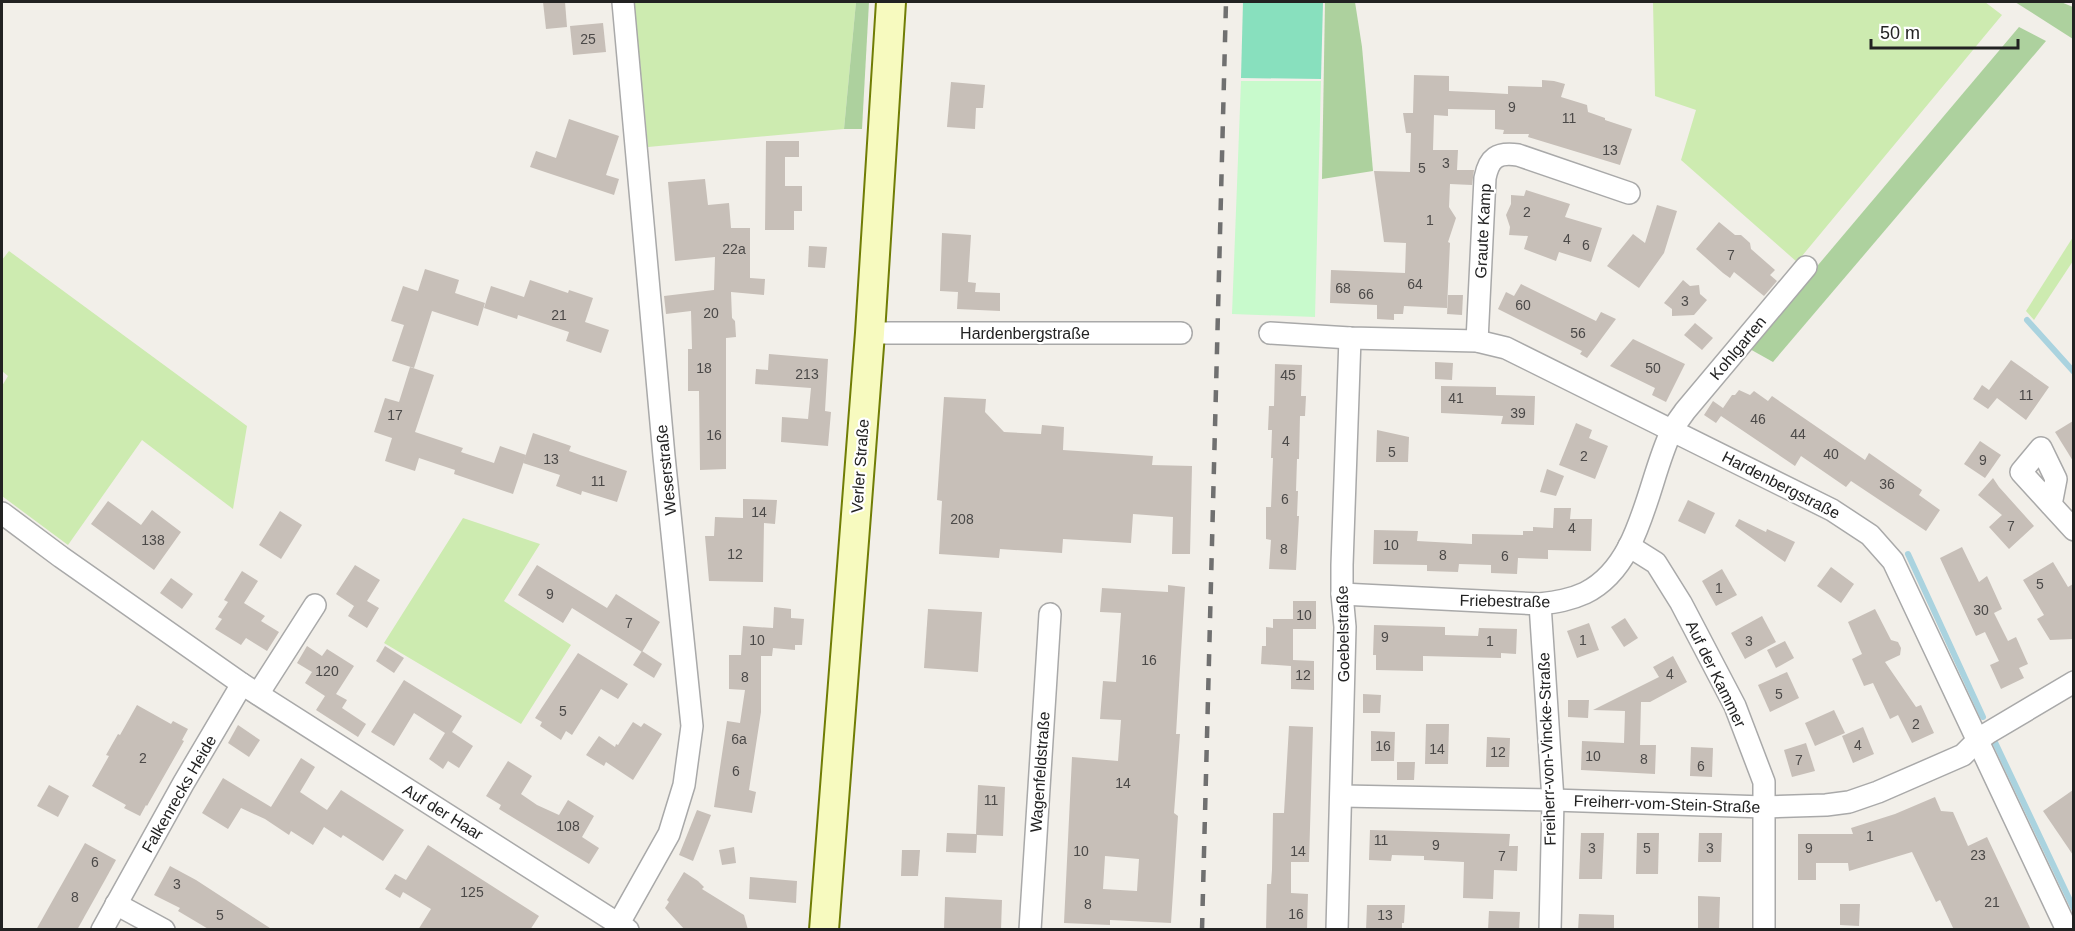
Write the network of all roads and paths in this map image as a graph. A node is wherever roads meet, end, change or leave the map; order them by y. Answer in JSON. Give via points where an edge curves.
{"nodes":[{"id":1,"x":622,"y":2,"type":"edge"},
{"id":2,"x":891,"y":2,"type":"edge"},
{"id":3,"x":1629,"y":193,"type":"dead end"},
{"id":4,"x":1806,"y":267,"type":"dead end"},
{"id":5,"x":870,"y":333,"type":"junction"},
{"id":6,"x":1181,"y":333,"type":"dead end"},
{"id":7,"x":1270,"y":333,"type":"dead end"},
{"id":8,"x":1350,"y":338,"type":"junction"},
{"id":9,"x":1477,"y":340,"type":"junction"},
{"id":10,"x":1672,"y":430,"type":"junction"},
{"id":11,"x":2051,"y":505,"type":"dead end"},
{"id":12,"x":2,"y":513,"type":"edge"},
{"id":13,"x":2073,"y":530,"type":"edge"},
{"id":14,"x":1629,"y":546,"type":"junction"},
{"id":15,"x":1342,"y":594,"type":"junction"},
{"id":16,"x":1540,"y":604,"type":"junction"},
{"id":17,"x":315,"y":605,"type":"dead end"},
{"id":18,"x":1050,"y":614,"type":"dead end"},
{"id":19,"x":2073,"y":682,"type":"edge"},
{"id":20,"x":250,"y":689,"type":"junction"},
{"id":21,"x":1977,"y":741,"type":"junction"},
{"id":22,"x":1342,"y":796,"type":"junction"},
{"id":23,"x":1553,"y":800,"type":"junction"},
{"id":24,"x":1764,"y":807,"type":"junction"},
{"id":25,"x":116,"y":904,"type":"junction"},
{"id":26,"x":624,"y":926,"type":"edge"},
{"id":27,"x":102,"y":930,"type":"edge"},
{"id":28,"x":164,"y":930,"type":"edge"},
{"id":29,"x":824,"y":930,"type":"edge"},
{"id":30,"x":1030,"y":930,"type":"edge"},
{"id":31,"x":1337,"y":930,"type":"edge"},
{"id":32,"x":1550,"y":930,"type":"edge"},
{"id":33,"x":1764,"y":930,"type":"edge"},
{"id":34,"x":2067,"y":930,"type":"edge"}],
"edges":[{"from":1,"to":26,"type":"street","name":"Weserstraße","via":[[692,726],[684,785],[669,834]]},
{"from":2,"to":5,"type":"main road","name":"Verler Straße"},
{"from":3,"to":9,"type":"street","name":"Graute Kamp","via":[[1518,155],[1497,156],[1488,165],[1485,178]]},
{"from":4,"to":10,"type":"street","name":"Kohlgarten"},
{"from":5,"to":6,"type":"street","name":"Hardenbergstraße"},
{"from":5,"to":29,"type":"main road","name":"Verler Straße"},
{"from":7,"to":8,"type":"street","name":"Hardenbergstraße"},
{"from":8,"to":9,"type":"street","name":"Hardenbergstraße"},
{"from":8,"to":15,"type":"street","name":"Goebelstraße"},
{"from":9,"to":10,"type":"street","name":"Hardenbergstraße","via":[[1506,348]]},
{"from":10,"to":14,"type":"street","name":"Friebestraße"},
{"from":10,"to":21,"type":"street","name":"Hardenbergstraße","via":[[1832,510],[1870,535],[1893,561]]},
{"from":11,"to":13,"type":"street"},
{"from":12,"to":20,"type":"street","name":"Auf der Haar"},
{"from":14,"to":16,"type":"street","name":"Friebestraße","via":[[1604,580],[1586,593]]},
{"from":14,"to":24,"type":"street","name":"Auf der Kammer","via":[[1656,563],[1735,706],[1764,782]]},
{"from":15,"to":16,"type":"street","name":"Friebestraße"},
{"from":15,"to":22,"type":"street","name":"Goebelstraße"},
{"from":16,"to":23,"type":"street","name":"Freiherr-von-Vincke-Straße"},
{"from":17,"to":20,"type":"street"},
{"from":18,"to":30,"type":"street","name":"Wagenfeldstraße"},
{"from":19,"to":21,"type":"street","name":"Freiherr-vom-Stein-Straße"},
{"from":20,"to":25,"type":"street","name":"Falkenrecks Heide","via":[[183,784]]},
{"from":20,"to":26,"type":"street","name":"Auf der Haar"},
{"from":21,"to":24,"type":"street","name":"Freiherr-vom-Stein-Straße","via":[[1963,755],[1859,799],[1827,805]]},
{"from":21,"to":34,"type":"street","name":"Hardenbergstraße"},
{"from":22,"to":23,"type":"street","name":"Freiherr-vom-Stein-Straße"},
{"from":22,"to":31,"type":"street","name":"Goebelstraße"},
{"from":23,"to":24,"type":"street","name":"Freiherr-vom-Stein-Straße"},
{"from":23,"to":32,"type":"street","name":"Freiherr-von-Vincke-Straße"},
{"from":24,"to":33,"type":"street","name":"Auf der Kammer"},
{"from":25,"to":27,"type":"street","name":"Falkenrecks Heide"},
{"from":25,"to":28,"type":"street"}]}
